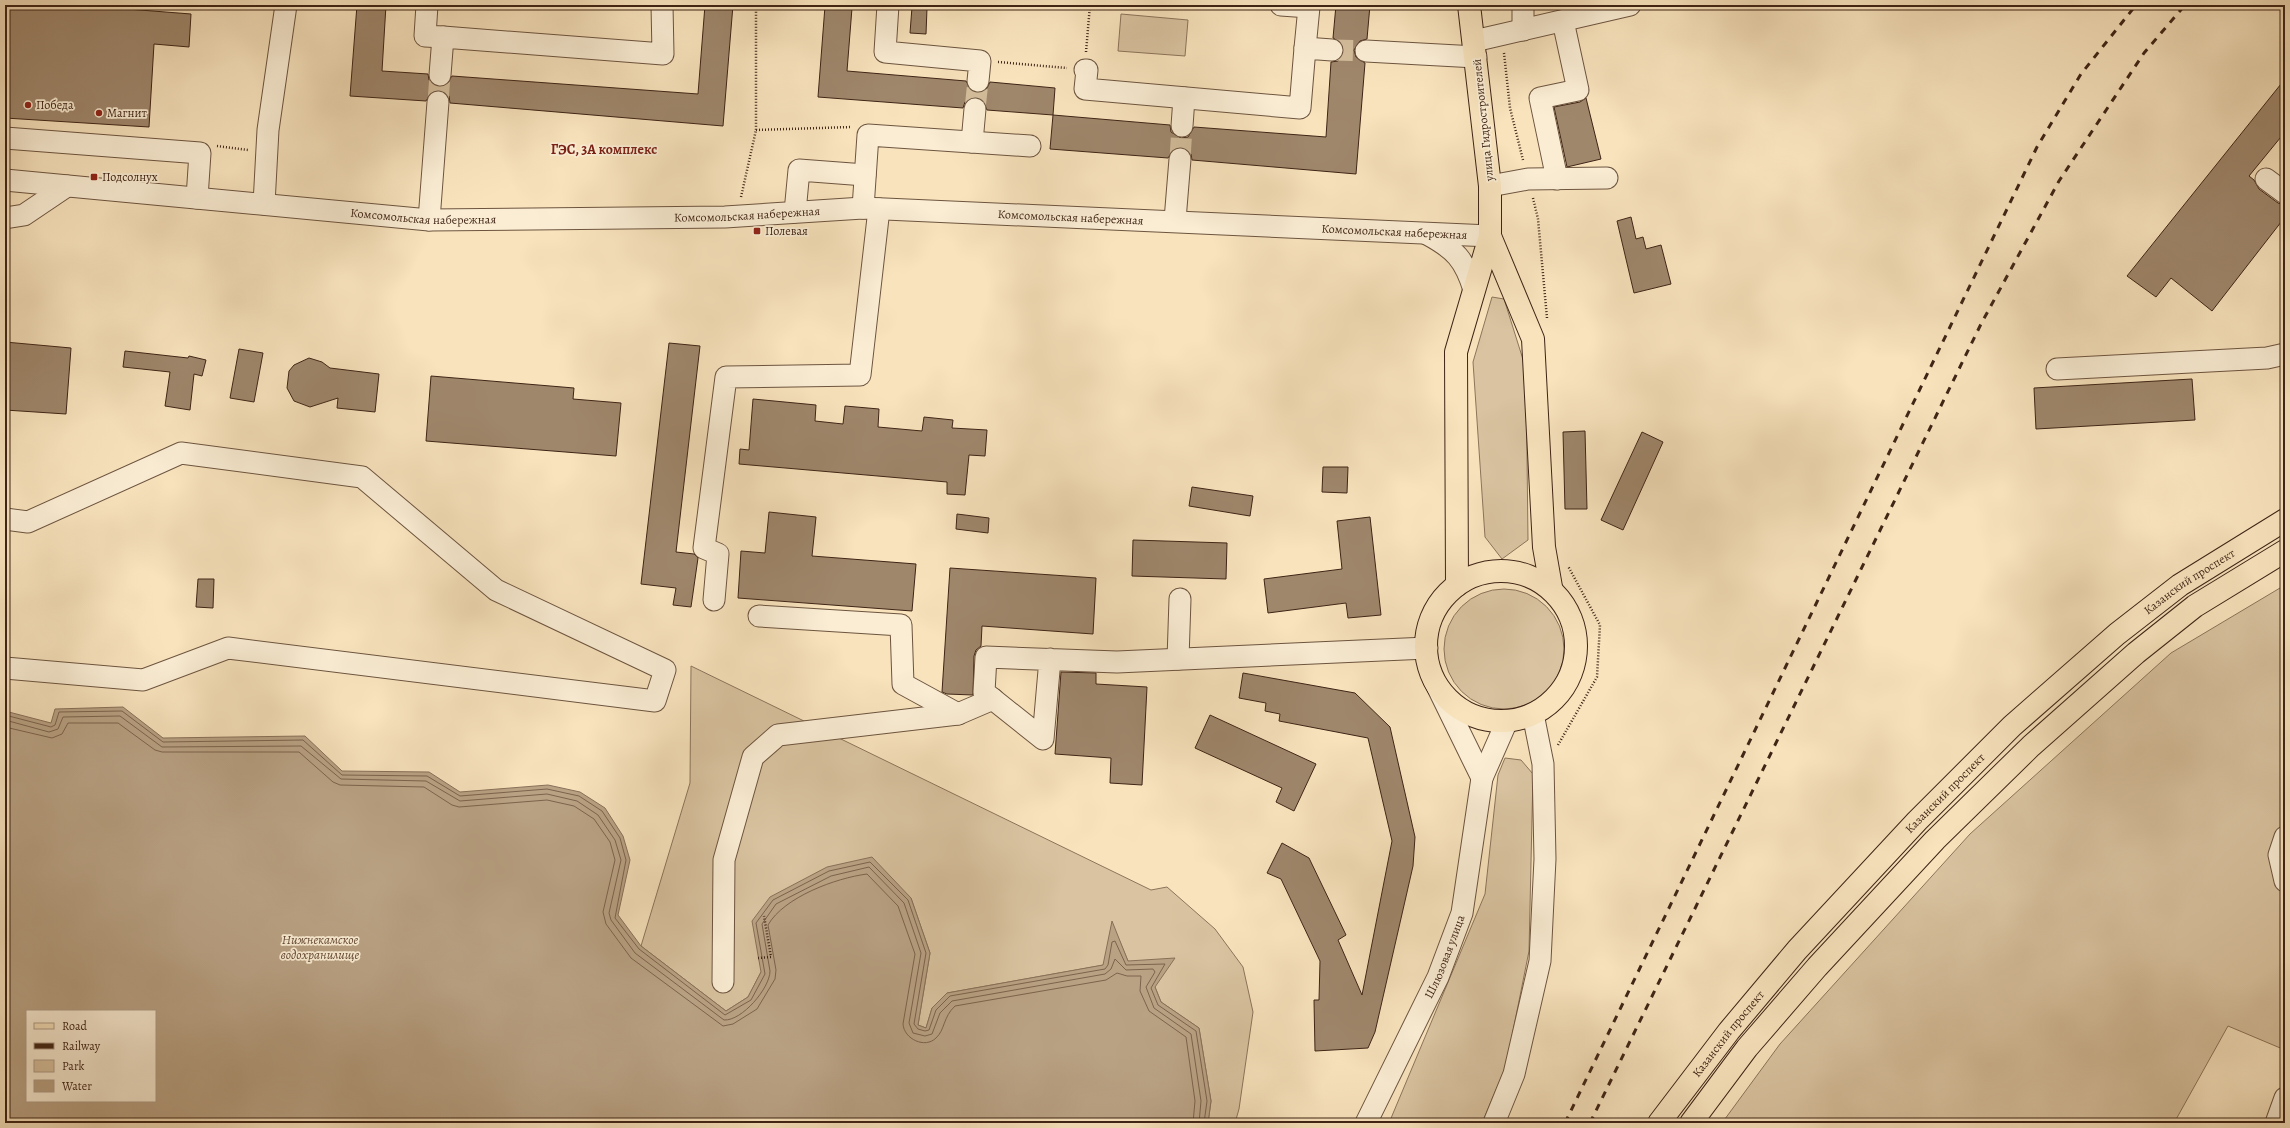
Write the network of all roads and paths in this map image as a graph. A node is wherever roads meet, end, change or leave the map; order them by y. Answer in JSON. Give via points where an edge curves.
{"nodes":[{"id":1,"x":286,"y":5,"type":"edge"},
{"id":2,"x":427,"y":5,"type":"edge"},
{"id":3,"x":662,"y":5,"type":"edge"},
{"id":4,"x":756,"y":5,"type":"edge"},
{"id":5,"x":888,"y":5,"type":"edge"},
{"id":6,"x":1090,"y":5,"type":"edge"},
{"id":7,"x":1281,"y":5,"type":"edge"},
{"id":8,"x":1469,"y":5,"type":"edge"},
{"id":9,"x":1523,"y":5,"type":"edge"},
{"id":10,"x":1630,"y":5,"type":"edge"},
{"id":11,"x":1563,"y":21,"type":"junction"},
{"id":12,"x":1523,"y":30,"type":"junction"},
{"id":13,"x":442,"y":37,"type":"junction"},
{"id":14,"x":1305,"y":48,"type":"junction"},
{"id":15,"x":1475,"y":49,"type":"junction"},
{"id":16,"x":1332,"y":50,"type":"tunnel mouth"},
{"id":17,"x":1366,"y":51,"type":"tunnel mouth"},
{"id":18,"x":980,"y":61,"type":"junction"},
{"id":19,"x":1085,"y":65,"type":"junction"},
{"id":20,"x":440,"y":75,"type":"tunnel mouth"},
{"id":21,"x":978,"y":81,"type":"tunnel mouth"},
{"id":22,"x":1184,"y":98,"type":"junction"},
{"id":23,"x":438,"y":102,"type":"tunnel mouth"},
{"id":24,"x":975,"y":109,"type":"tunnel mouth"},
{"id":25,"x":1182,"y":126,"type":"tunnel mouth"},
{"id":26,"x":756,"y":130,"type":"junction"},
{"id":27,"x":868,"y":135,"type":"junction"},
{"id":28,"x":5,"y":138,"type":"edge"},
{"id":29,"x":972,"y":142,"type":"junction"},
{"id":30,"x":1030,"y":146,"type":"dead end"},
{"id":31,"x":1180,"y":159,"type":"tunnel mouth"},
{"id":32,"x":865,"y":175,"type":"junction"},
{"id":33,"x":1607,"y":178,"type":"dead end"},
{"id":34,"x":1557,"y":179,"type":"junction"},
{"id":35,"x":2266,"y":179,"type":"dead end"},
{"id":36,"x":5,"y":180,"type":"edge"},
{"id":37,"x":67,"y":186,"type":"junction"},
{"id":38,"x":1490,"y":186,"type":"junction"},
{"id":39,"x":2285,"y":193,"type":"edge"},
{"id":40,"x":197,"y":198,"type":"junction"},
{"id":41,"x":264,"y":204,"type":"junction"},
{"id":42,"x":871,"y":208,"type":"junction"},
{"id":43,"x":795,"y":212,"type":"junction"},
{"id":44,"x":736,"y":217,"type":"junction"},
{"id":45,"x":5,"y":218,"type":"edge"},
{"id":46,"x":429,"y":220,"type":"junction"},
{"id":47,"x":1175,"y":220,"type":"junction"},
{"id":48,"x":1425,"y":233,"type":"junction"},
{"id":49,"x":1490,"y":236,"type":"junction"},
{"id":50,"x":1474,"y":290,"type":"junction"},
{"id":51,"x":2285,"y":354,"type":"edge"},
{"id":52,"x":2057,"y":369,"type":"dead end"},
{"id":53,"x":5,"y":519,"type":"edge"},
{"id":54,"x":2285,"y":520,"type":"edge"},
{"id":55,"x":2285,"y":551,"type":"edge"},
{"id":56,"x":1457,"y":585,"type":"junction"},
{"id":57,"x":1551,"y":587,"type":"junction"},
{"id":58,"x":1180,"y":599,"type":"dead end"},
{"id":59,"x":714,"y":600,"type":"dead end"},
{"id":60,"x":760,"y":616,"type":"dead end"},
{"id":61,"x":1427,"y":648,"type":"junction"},
{"id":62,"x":1050,"y":659,"type":"junction"},
{"id":63,"x":1178,"y":659,"type":"junction"},
{"id":64,"x":5,"y":668,"type":"edge"},
{"id":65,"x":1433,"y":678,"type":"junction"},
{"id":66,"x":993,"y":699,"type":"junction"},
{"id":67,"x":958,"y":714,"type":"junction"},
{"id":68,"x":1533,"y":714,"type":"junction"},
{"id":69,"x":1507,"y":721,"type":"junction"},
{"id":70,"x":1482,"y":778,"type":"junction"},
{"id":71,"x":2285,"y":837,"type":"edge"},
{"id":72,"x":2285,"y":881,"type":"edge"},
{"id":73,"x":764,"y":916,"type":"dead end"},
{"id":74,"x":758,"y":958,"type":"dead end"},
{"id":75,"x":723,"y":982,"type":"dead end"},
{"id":76,"x":2285,"y":1098,"type":"edge"},
{"id":77,"x":1366,"y":1123,"type":"edge"},
{"id":78,"x":1494,"y":1123,"type":"edge"},
{"id":79,"x":1659,"y":1123,"type":"edge"},
{"id":80,"x":1691,"y":1123,"type":"edge"},
{"id":81,"x":2276,"y":1123,"type":"edge"}],
"edges":[{"from":1,"to":41,"type":"street","via":[[268,130]]},
{"from":2,"to":13,"type":"street","via":[[425,36]]},
{"from":3,"to":13,"type":"street","via":[[663,54]]},
{"from":4,"to":26,"type":"path"},
{"from":5,"to":18,"type":"street","via":[[885,52]]},
{"from":6,"to":19,"type":"path"},
{"from":7,"to":14,"type":"street","via":[[1309,7]]},
{"from":8,"to":15,"type":"main road","name":"улица Гидростроителей"},
{"from":9,"to":12,"type":"street"},
{"from":10,"to":11,"type":"street"},
{"from":11,"to":12,"type":"street"},
{"from":11,"to":34,"type":"street","via":[[1578,90],[1540,98]]},
{"from":12,"to":15,"type":"street"},
{"from":13,"to":20,"type":"street"},
{"from":14,"to":16,"type":"street"},
{"from":14,"to":22,"type":"street","via":[[1300,108]]},
{"from":15,"to":17,"type":"street"},
{"from":15,"to":38,"type":"main road","name":"улица Гидростроителей"},
{"from":18,"to":19,"type":"path"},
{"from":18,"to":21,"type":"street"},
{"from":19,"to":22,"type":"street","via":[[1086,89]]},
{"from":22,"to":25,"type":"street"},
{"from":23,"to":46,"type":"street"},
{"from":24,"to":29,"type":"street"},
{"from":26,"to":27,"type":"path","via":[[854,127]]},
{"from":26,"to":44,"type":"path"},
{"from":27,"to":29,"type":"street"},
{"from":27,"to":32,"type":"street"},
{"from":28,"to":40,"type":"street","via":[[200,153]]},
{"from":29,"to":30,"type":"street"},
{"from":31,"to":47,"type":"street"},
{"from":32,"to":42,"type":"street"},
{"from":32,"to":43,"type":"street","via":[[799,170]]},
{"from":33,"to":34,"type":"street"},
{"from":34,"to":38,"type":"street","via":[[1528,179]]},
{"from":35,"to":39,"type":"street"},
{"from":36,"to":37,"type":"street","name":"Комсомольская набережная"},
{"from":37,"to":40,"type":"street","name":"Комсомольская набережная"},
{"from":37,"to":45,"type":"street","via":[[24,215]]},
{"from":38,"to":49,"type":"main road","name":"улица Гидростроителей"},
{"from":40,"to":41,"type":"street","name":"Комсомольская набережная"},
{"from":41,"to":46,"type":"street","name":"Комсомольская набережная"},
{"from":42,"to":43,"type":"street","name":"Комсомольская набережная"},
{"from":42,"to":47,"type":"street","name":"Комсомольская набережная"},
{"from":42,"to":59,"type":"street","via":[[860,375],[726,377],[704,548],[718,554]]},
{"from":43,"to":44,"type":"street","name":"Комсомольская набережная"},
{"from":44,"to":46,"type":"street","name":"Комсомольская набережная"},
{"from":47,"to":48,"type":"street","name":"Комсомольская набережная"},
{"from":48,"to":49,"type":"street","name":"Комсомольская набережная"},
{"from":48,"to":50,"type":"street","via":[[1444,243],[1458,255],[1469,271]]},
{"from":49,"to":50,"type":"main road"},
{"from":49,"to":57,"type":"main road","via":[[1533,338],[1544,548]]},
{"from":50,"to":56,"type":"main road","via":[[1456,352]]},
{"from":51,"to":52,"type":"street","via":[[2267,358]]},
{"from":53,"to":64,"type":"street","via":[[28,522],[181,453],[362,477],[496,590],[665,670],[655,701],[228,648],[143,680]]},
{"from":54,"to":79,"type":"main road","name":"Казанский проспект","via":[[2180,585],[2117,634],[2012,726],[1917,821],[1797,950],[1729,1031]]},
{"from":55,"to":80,"type":"main road","name":"Казанский проспект","via":[[2195,606],[2136,653],[2031,746],[1935,840],[1817,967],[1747,1048]]},
{"from":56,"to":57,"type":"main road","via":[[1478,574],[1499,571],[1519,573]]},
{"from":56,"to":61,"type":"main road","via":[[1444,596],[1434,611],[1427,634]]},
{"from":57,"to":68,"type":"main road","via":[[1570,615],[1577,648],[1574,668],[1563,690],[1548,705]]},
{"from":58,"to":63,"type":"street"},
{"from":60,"to":67,"type":"street","via":[[902,625],[902,684]]},
{"from":61,"to":63,"type":"street"},
{"from":61,"to":65,"type":"main road","via":[[1426,656]]},
{"from":62,"to":63,"type":"street","via":[[1117,662]]},
{"from":62,"to":66,"type":"street","via":[[986,657],[984,692]]},
{"from":62,"to":66,"type":"street","via":[[1043,739]]},
{"from":65,"to":69,"type":"main road","via":[[1448,699],[1467,713],[1485,720]]},
{"from":65,"to":70,"type":"street"},
{"from":66,"to":67,"type":"street"},
{"from":67,"to":75,"type":"street","via":[[778,735],[753,757],[724,860]]},
{"from":68,"to":69,"type":"main road"},
{"from":68,"to":78,"type":"street","via":[[1543,764],[1545,859],[1540,961],[1514,1074]]},
{"from":69,"to":70,"type":"street","name":"Шлюзовая улица"},
{"from":70,"to":77,"type":"street","name":"Шлюзовая улица","via":[[1462,913],[1438,977]]},
{"from":71,"to":72,"type":"street","via":[[2280,855]]},
{"from":73,"to":74,"type":"path","via":[[771,957]]},
{"from":76,"to":81,"type":"street"}]}
